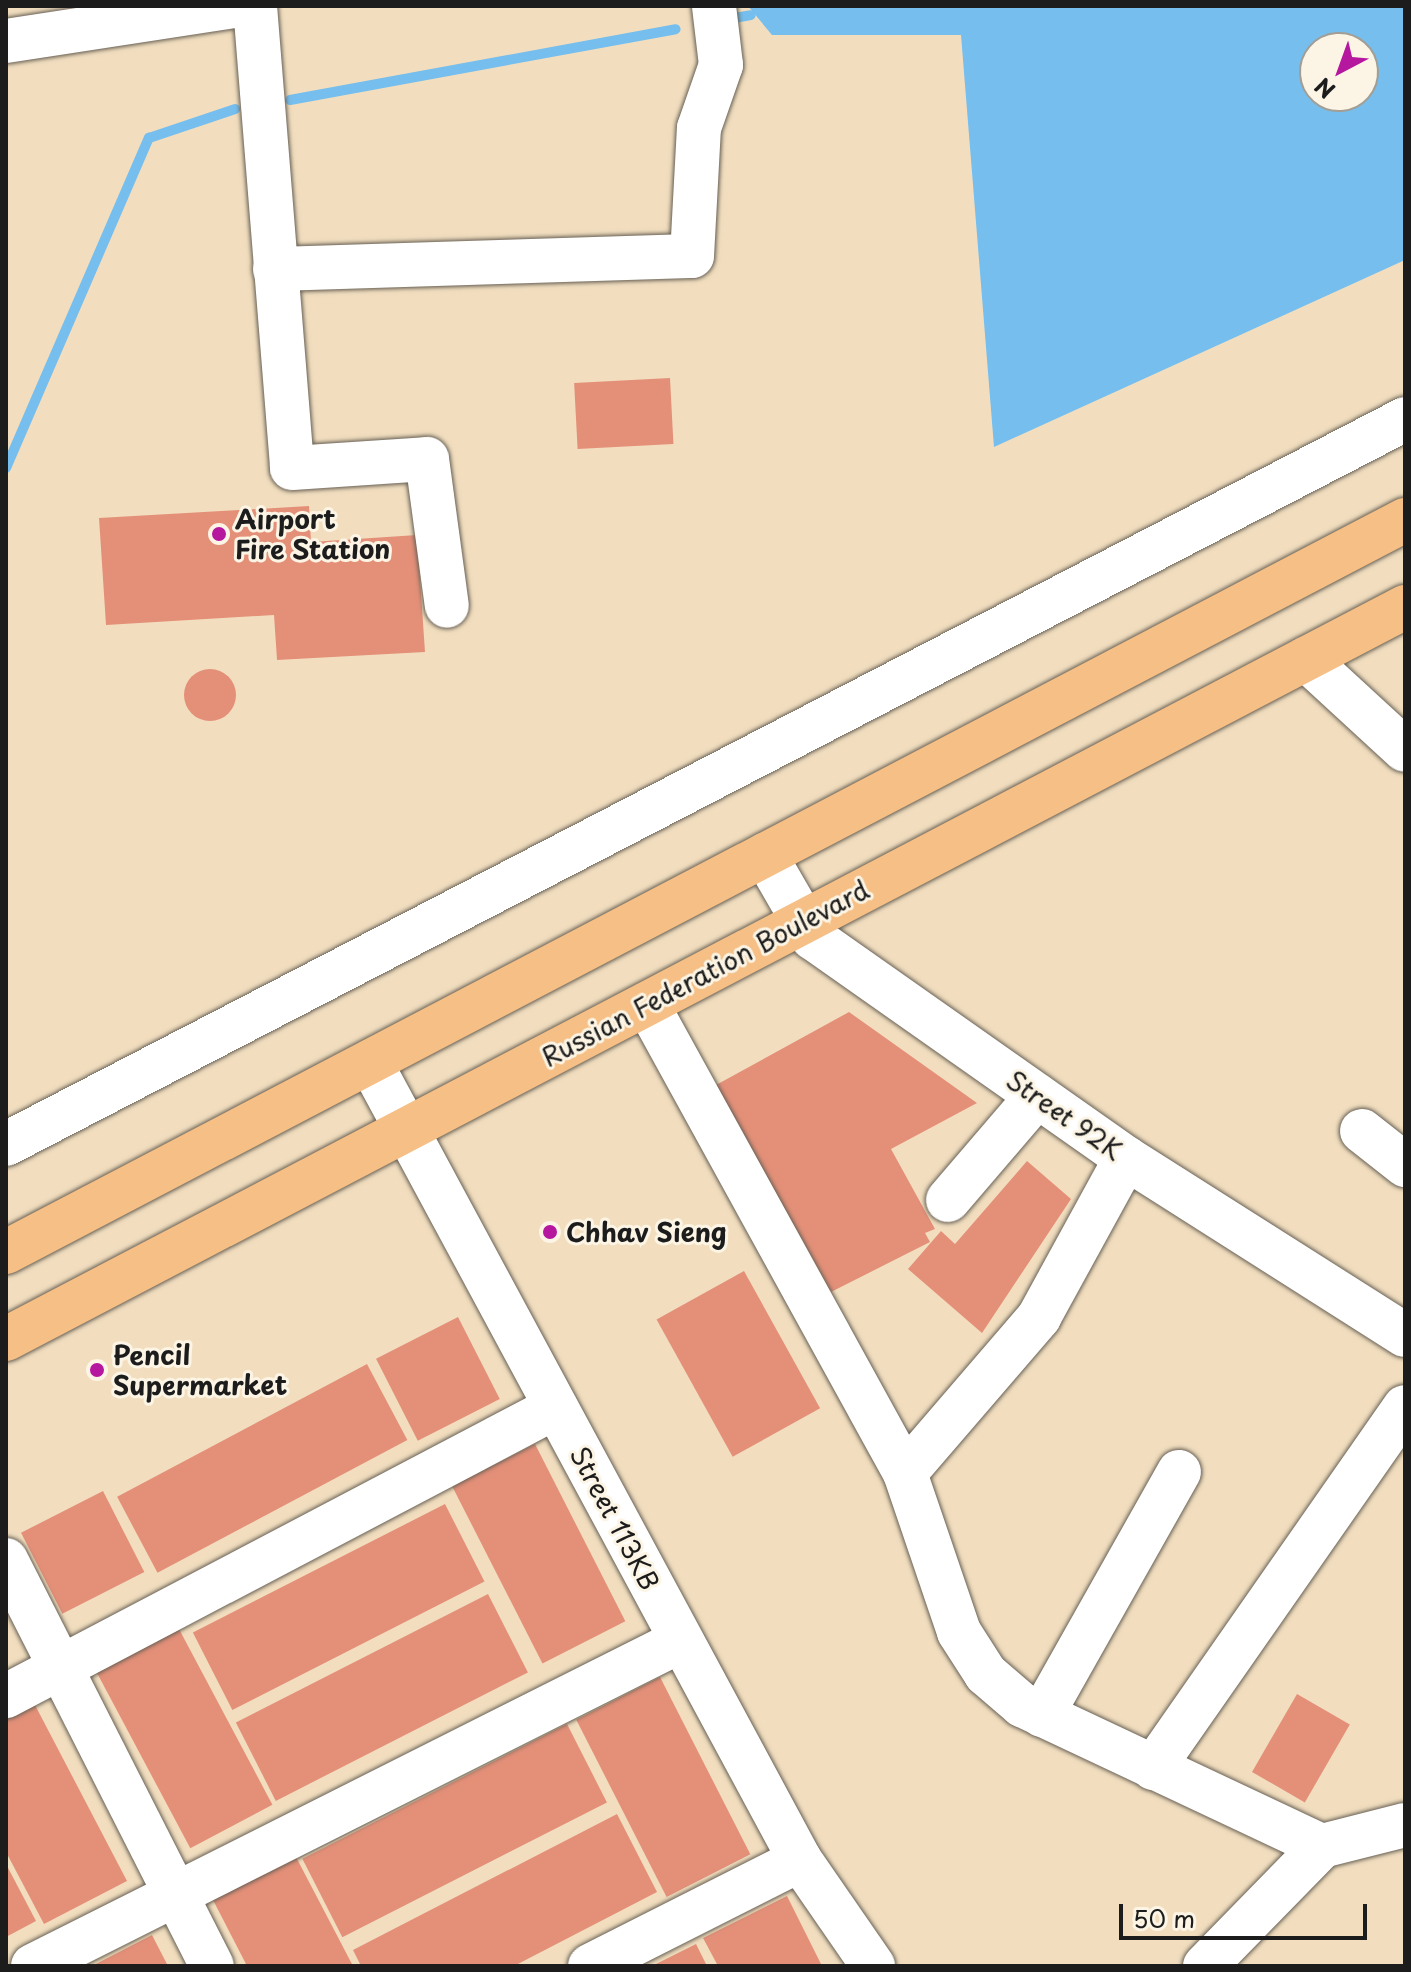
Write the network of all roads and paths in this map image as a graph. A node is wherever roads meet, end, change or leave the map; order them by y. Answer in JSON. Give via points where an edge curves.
{"nodes":[{"id":1,"x":235,"y":6,"type":"edge"},
{"id":2,"x":255,"y":6,"type":"edge"},
{"id":3,"x":714,"y":6,"type":"edge"},
{"id":4,"x":6,"y":41,"type":"edge"},
{"id":5,"x":275,"y":269,"type":"junction"},
{"id":6,"x":1405,"y":419,"type":"edge"},
{"id":7,"x":1405,"y":520,"type":"edge"},
{"id":8,"x":447,"y":606,"type":"dead end"},
{"id":9,"x":1405,"y":607,"type":"edge"},
{"id":10,"x":1306,"y":659,"type":"junction"},
{"id":11,"x":1405,"y":750,"type":"edge"},
{"id":12,"x":765,"y":855,"type":"junction"},
{"id":13,"x":803,"y":921,"type":"junction"},
{"id":14,"x":647,"y":1004,"type":"junction"},
{"id":15,"x":370,"y":1062,"type":"junction"},
{"id":16,"x":1037,"y":1096,"type":"junction"},
{"id":17,"x":407,"y":1129,"type":"junction"},
{"id":18,"x":1362,"y":1131,"type":"dead end"},
{"id":19,"x":6,"y":1144,"type":"edge"},
{"id":20,"x":1126,"y":1158,"type":"junction"},
{"id":21,"x":1405,"y":1165,"type":"edge"},
{"id":22,"x":948,"y":1200,"type":"dead end"},
{"id":23,"x":6,"y":1252,"type":"edge"},
{"id":24,"x":1405,"y":1335,"type":"edge"},
{"id":25,"x":6,"y":1339,"type":"edge"},
{"id":26,"x":556,"y":1407,"type":"junction"},
{"id":27,"x":1405,"y":1407,"type":"edge"},
{"id":28,"x":1179,"y":1472,"type":"dead end"},
{"id":29,"x":905,"y":1473,"type":"junction"},
{"id":30,"x":6,"y":1560,"type":"edge"},
{"id":31,"x":680,"y":1641,"type":"junction"},
{"id":32,"x":60,"y":1667,"type":"junction"},
{"id":33,"x":6,"y":1696,"type":"edge"},
{"id":34,"x":1042,"y":1715,"type":"junction"},
{"id":35,"x":1153,"y":1768,"type":"junction"},
{"id":36,"x":1405,"y":1825,"type":"edge"},
{"id":37,"x":1322,"y":1846,"type":"junction"},
{"id":38,"x":800,"y":1860,"type":"junction"},
{"id":39,"x":174,"y":1892,"type":"junction"},
{"id":40,"x":33,"y":1966,"type":"edge"},
{"id":41,"x":212,"y":1966,"type":"edge"},
{"id":42,"x":590,"y":1966,"type":"edge"},
{"id":43,"x":873,"y":1966,"type":"edge"},
{"id":44,"x":1205,"y":1966,"type":"edge"}],
"edges":[{"from":1,"to":4,"type":"street"},
{"from":2,"to":5,"type":"street"},
{"from":3,"to":5,"type":"street","via":[[721,65],[699,128],[692,256]]},
{"from":5,"to":8,"type":"street","via":[[292,468],[427,459]]},
{"from":6,"to":19,"type":"street"},
{"from":7,"to":12,"type":"highway"},
{"from":9,"to":10,"type":"highway","name":"Russian Federation Boulevard"},
{"from":10,"to":11,"type":"street"},
{"from":10,"to":13,"type":"highway","name":"Russian Federation Boulevard"},
{"from":12,"to":13,"type":"street","name":"Street 92K"},
{"from":12,"to":15,"type":"highway"},
{"from":13,"to":14,"type":"highway","name":"Russian Federation Boulevard"},
{"from":13,"to":16,"type":"street","name":"Street 92K","via":[[813,938]]},
{"from":14,"to":17,"type":"highway","name":"Russian Federation Boulevard"},
{"from":14,"to":29,"type":"street"},
{"from":15,"to":17,"type":"street","name":"Street 113KB"},
{"from":15,"to":23,"type":"highway"},
{"from":16,"to":20,"type":"street","name":"Street 92K"},
{"from":16,"to":22,"type":"street"},
{"from":17,"to":25,"type":"highway","name":"Russian Federation Boulevard"},
{"from":17,"to":26,"type":"street","name":"Street 113KB"},
{"from":18,"to":21,"type":"street"},
{"from":20,"to":24,"type":"street","name":"Street 92K"},
{"from":20,"to":29,"type":"street","via":[[1039,1317]]},
{"from":26,"to":31,"type":"street","name":"Street 113KB"},
{"from":26,"to":32,"type":"street"},
{"from":27,"to":35,"type":"street"},
{"from":28,"to":34,"type":"street"},
{"from":29,"to":34,"type":"street","via":[[959,1632],[986,1674]]},
{"from":30,"to":32,"type":"street"},
{"from":31,"to":38,"type":"street","name":"Street 113KB"},
{"from":31,"to":39,"type":"street"},
{"from":32,"to":33,"type":"street"},
{"from":32,"to":39,"type":"street"},
{"from":34,"to":35,"type":"street"},
{"from":35,"to":37,"type":"street"},
{"from":36,"to":37,"type":"street"},
{"from":37,"to":44,"type":"street"},
{"from":38,"to":42,"type":"street"},
{"from":38,"to":43,"type":"street","name":"Street 113KB"},
{"from":39,"to":40,"type":"street"},
{"from":39,"to":41,"type":"street"}]}
